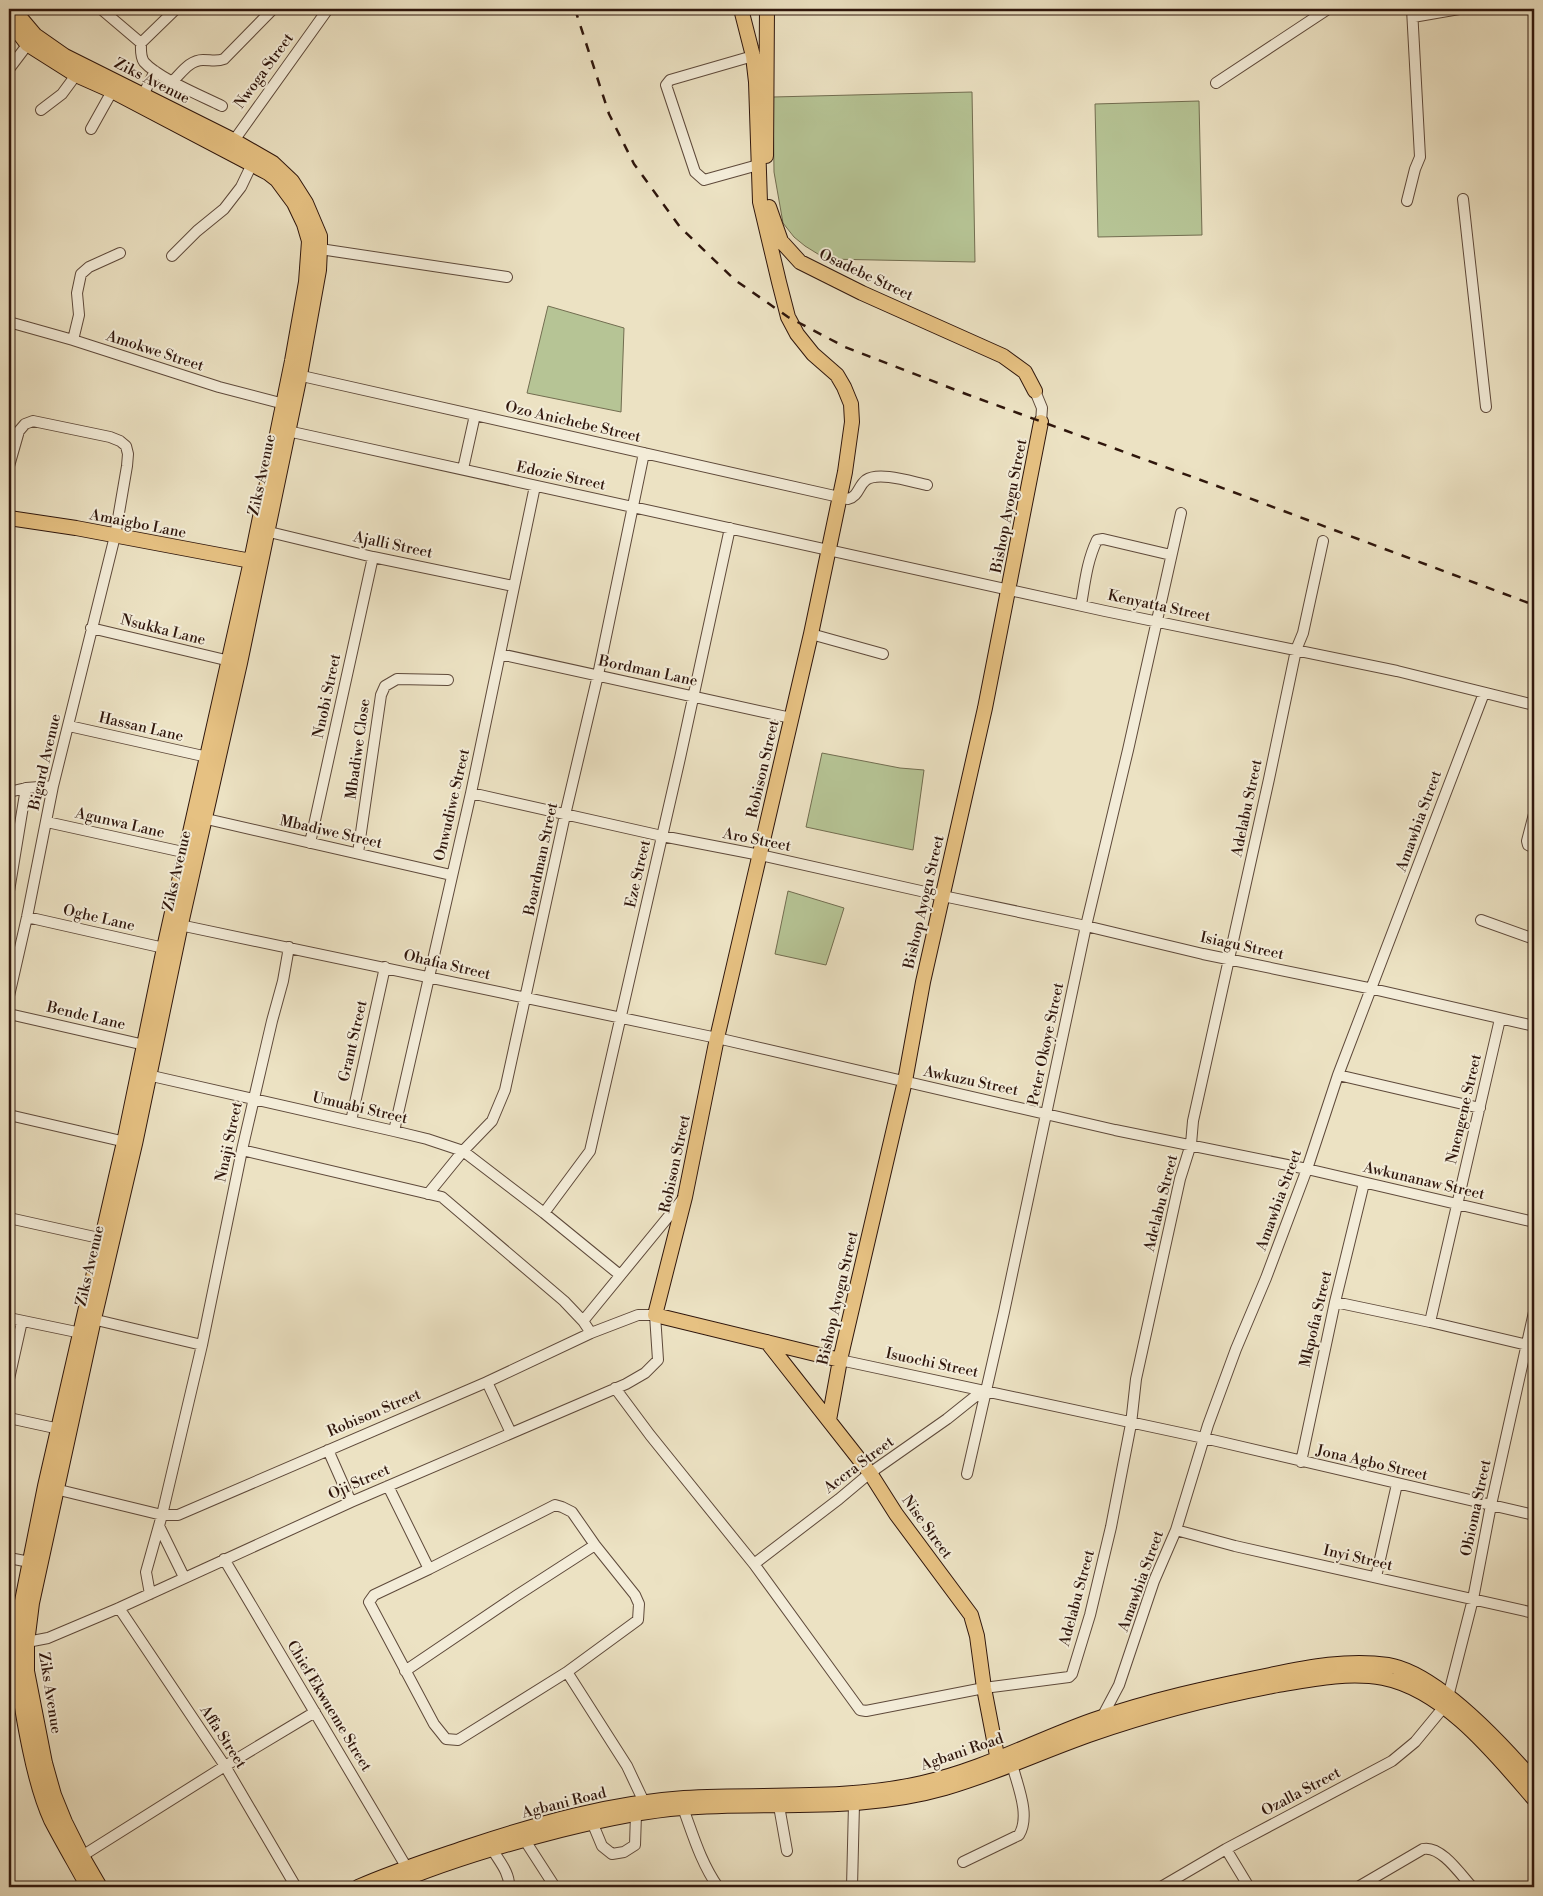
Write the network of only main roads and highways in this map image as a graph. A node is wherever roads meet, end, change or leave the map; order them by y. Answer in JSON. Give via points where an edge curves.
{"nodes":[{"id":1,"x":13,"y":9,"type":"edge"},
{"id":2,"x":741,"y":9,"type":"edge"},
{"id":3,"x":767,"y":9,"type":"edge"},
{"id":4,"x":9,"y":20,"type":"edge"},
{"id":5,"x":31,"y":40,"type":"junction"},
{"id":6,"x":115,"y":87,"type":"junction"},
{"id":7,"x":230,"y":146,"type":"junction"},
{"id":8,"x":785,"y":247,"type":"junction"},
{"id":9,"x":770,"y":250,"type":"junction"},
{"id":10,"x":295,"y":374,"type":"junction"},
{"id":11,"x":1035,"y":391,"type":"road end"},
{"id":12,"x":1041,"y":422,"type":"road end"},
{"id":13,"x":9,"y":518,"type":"edge"},
{"id":14,"x":255,"y":562,"type":"junction"},
{"id":15,"x":175,"y":924,"type":"junction"},
{"id":16,"x":150,"y":1047,"type":"junction"},
{"id":17,"x":655,"y":1315,"type":"joint"},
{"id":18,"x":767,"y":1342,"type":"junction"},
{"id":19,"x":840,"y":1360,"type":"junction"},
{"id":20,"x":829,"y":1420,"type":"junction"},
{"id":21,"x":21,"y":1643,"type":"junction"},
{"id":22,"x":1445,"y":1702,"type":"junction"},
{"id":23,"x":1003,"y":1764,"type":"junction"},
{"id":24,"x":1534,"y":1781,"type":"edge"},
{"id":25,"x":1534,"y":1799,"type":"edge"},
{"id":26,"x":640,"y":1808,"type":"junction"},
{"id":27,"x":411,"y":1877,"type":"edge"},
{"id":28,"x":88,"y":1887,"type":"edge"},
{"id":29,"x":100,"y":1887,"type":"edge"},
{"id":30,"x":358,"y":1887,"type":"edge"},
{"id":31,"x":386,"y":1887,"type":"edge"}],
"edges":[{"from":1,"to":5,"type":"main road","name":"Ziks Avenue"},
{"from":2,"to":9,"type":"main road","via":[[753,56],[760,202]]},
{"from":3,"to":8,"type":"main road","name":"Osadebe Street","via":[[766,180],[772,218]]},
{"from":4,"to":5,"type":"main road","name":"Ziks Avenue"},
{"from":5,"to":6,"type":"main road","name":"Ziks Avenue","via":[[65,56]]},
{"from":5,"to":6,"type":"main road","name":"Ziks Avenue","via":[[76,75]]},
{"from":6,"to":7,"type":"main road","name":"Ziks Avenue"},
{"from":6,"to":7,"type":"main road","name":"Ziks Avenue","via":[[143,95]]},
{"from":7,"to":10,"type":"main road","name":"Ziks Avenue","via":[[277,180],[294,202],[309,241]]},
{"from":7,"to":10,"type":"main road","name":"Ziks Avenue","via":[[273,163],[292,181],[303,196],[320,236],[319,270]]},
{"from":8,"to":9,"type":"main road"},
{"from":8,"to":11,"type":"main road","name":"Osadebe Street","via":[[800,262],[822,274],[1003,356],[1026,372]]},
{"from":9,"to":17,"type":"main road","name":"Robison Street","via":[[788,317],[813,354],[837,375],[851,404],[852,422],[845,472],[811,634],[717,1038],[685,1197]]},
{"from":10,"to":14,"type":"main road","name":"Ziks Avenue"},
{"from":12,"to":19,"type":"main road","name":"Bishop Ayogu Street","via":[[985,708],[923,982],[905,1081]]},
{"from":13,"to":14,"type":"main road","name":"Amaigbo Lane"},
{"from":14,"to":15,"type":"main road","name":"Ziks Avenue"},
{"from":15,"to":16,"type":"main road","name":"Ziks Avenue"},
{"from":15,"to":16,"type":"main road","name":"Ziks Avenue","via":[[164,948]]},
{"from":16,"to":21,"type":"main road","name":"Ziks Avenue","via":[[34,1563],[18,1621]]},
{"from":17,"to":18,"type":"main road","name":"Isuochi Street"},
{"from":18,"to":19,"type":"main road","name":"Isuochi Street"},
{"from":18,"to":20,"type":"main road","name":"Nise Street"},
{"from":19,"to":20,"type":"main road","name":"Bishop Ayogu Street"},
{"from":20,"to":23,"type":"main road","name":"Nise Street","via":[[971,1615],[984,1688]]},
{"from":21,"to":28,"type":"main road","name":"Ziks Avenue","via":[[20,1705],[43,1798]]},
{"from":21,"to":29,"type":"main road","name":"Ziks Avenue","via":[[54,1795]]},
{"from":22,"to":23,"type":"main road","name":"Agbani Road","via":[[1383,1678],[1354,1676],[1303,1681],[1188,1706]]},
{"from":22,"to":23,"type":"main road","name":"Agbani Road","via":[[1416,1676],[1389,1665],[1328,1665],[1230,1682],[1101,1717]]},
{"from":22,"to":24,"type":"main road","name":"Agbani Road","via":[[1487,1730]]},
{"from":22,"to":25,"type":"main road","name":"Agbani Road"},
{"from":23,"to":26,"type":"main road","name":"Agbani Road","via":[[874,1792],[682,1798]]},
{"from":23,"to":26,"type":"main road","name":"Agbani Road","via":[[943,1789],[884,1801]]},
{"from":26,"to":27,"type":"main road","name":"Agbani Road","via":[[524,1839]]},
{"from":26,"to":27,"type":"main road","name":"Agbani Road","via":[[583,1813],[529,1827]]},
{"from":27,"to":30,"type":"main road","name":"Agbani Road"},
{"from":27,"to":31,"type":"main road","name":"Agbani Road"}]}
